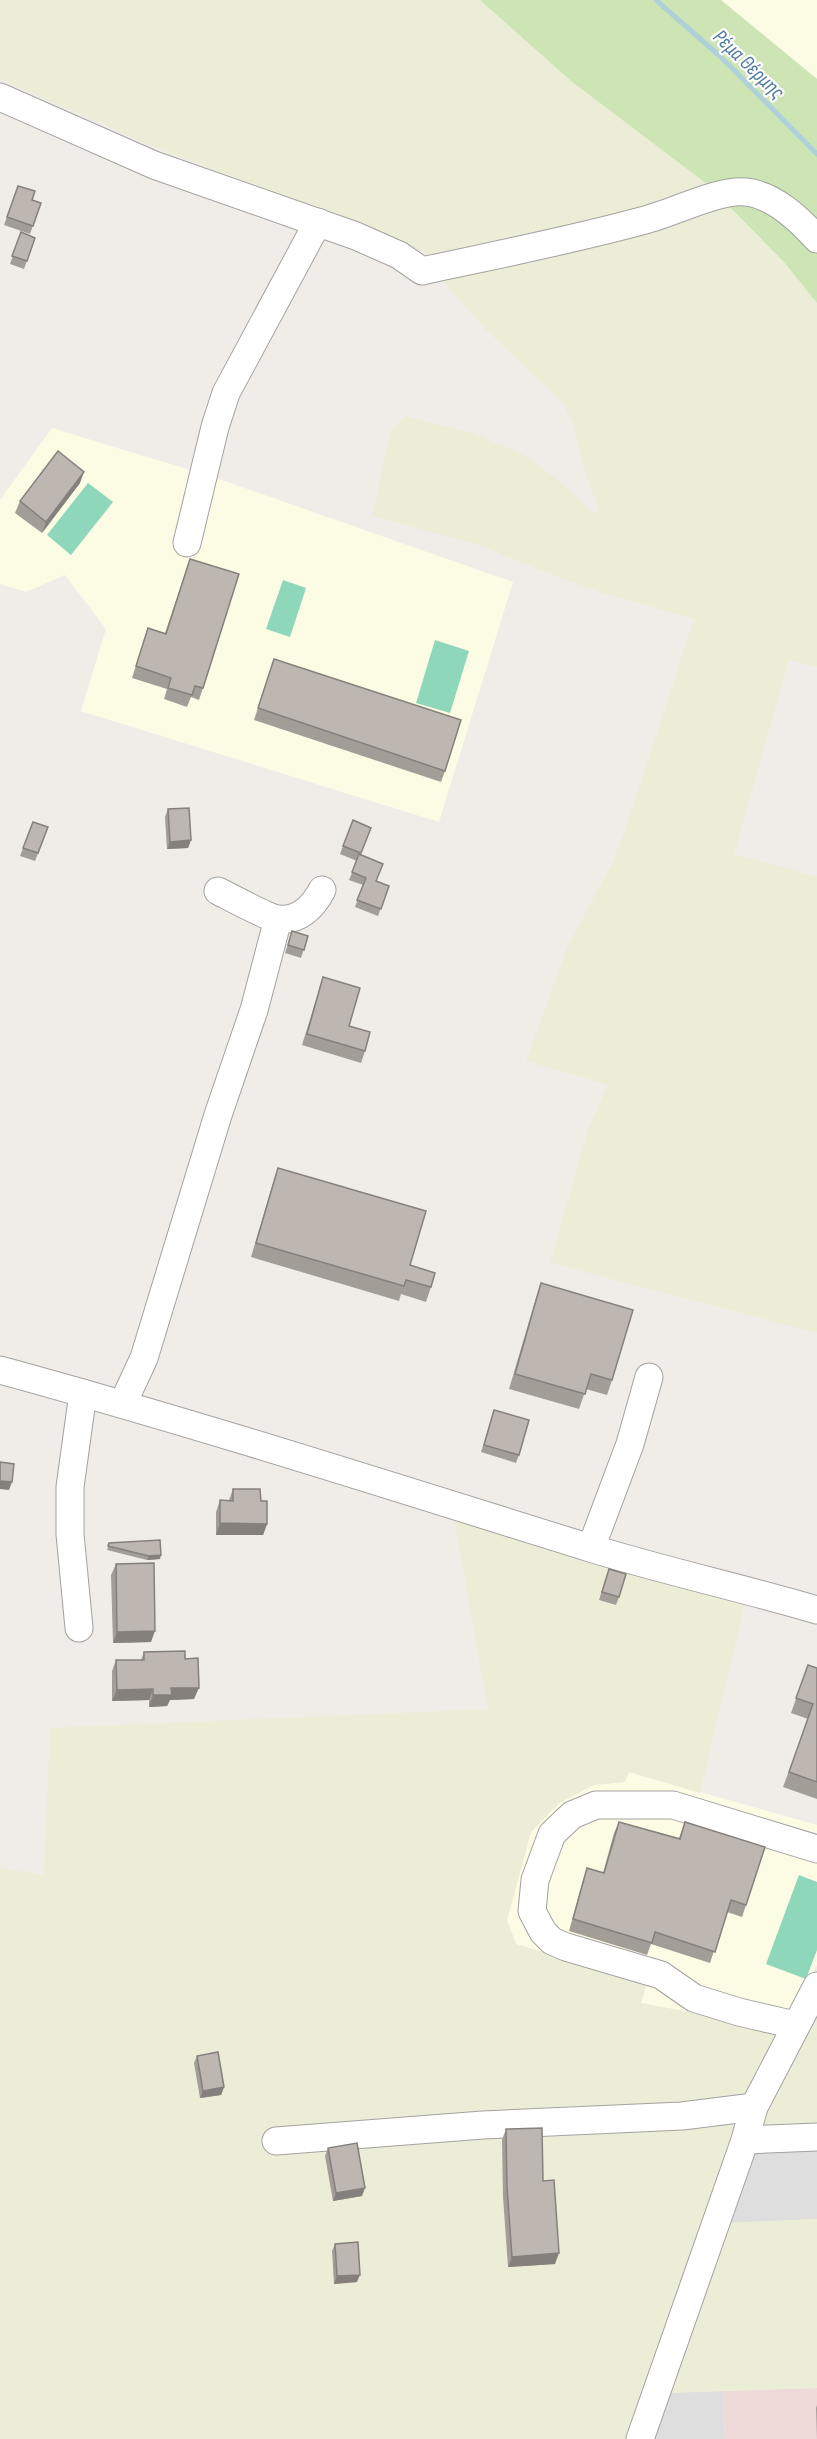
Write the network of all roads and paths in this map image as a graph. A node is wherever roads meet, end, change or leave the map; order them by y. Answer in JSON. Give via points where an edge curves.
{"nodes":[{"id":1,"x":0,"y":97,"type":"edge"},
{"id":2,"x":318,"y":222,"type":"junction"},
{"id":3,"x":817,"y":239,"type":"edge"},
{"id":4,"x":187,"y":543,"type":"dead end"},
{"id":5,"x":218,"y":891,"type":"dead end"},
{"id":6,"x":322,"y":891,"type":"dead end"},
{"id":7,"x":278,"y":919,"type":"junction"},
{"id":8,"x":0,"y":1370,"type":"edge"},
{"id":9,"x":649,"y":1377,"type":"dead end"},
{"id":10,"x":83,"y":1393,"type":"junction"},
{"id":11,"x":123,"y":1403,"type":"junction"},
{"id":12,"x":591,"y":1548,"type":"junction"},
{"id":13,"x":817,"y":1610,"type":"edge"},
{"id":14,"x":80,"y":1628,"type":"dead end"},
{"id":15,"x":817,"y":1850,"type":"edge"},
{"id":16,"x":817,"y":1986,"type":"edge"},
{"id":17,"x":795,"y":2025,"type":"junction"},
{"id":18,"x":754,"y":2107,"type":"junction"},
{"id":19,"x":817,"y":2137,"type":"edge"},
{"id":20,"x":745,"y":2140,"type":"junction"},
{"id":21,"x":276,"y":2141,"type":"dead end"},
{"id":22,"x":640,"y":2439,"type":"edge"}],
"edges":[{"from":1,"to":2,"type":"street","via":[[154,165]]},
{"from":2,"to":3,"type":"street","via":[[399,255],[422,271],[620,227],[737,191],[755,193],[776,203]]},
{"from":2,"to":4,"type":"street","via":[[226,393],[214,427]]},
{"from":5,"to":7,"type":"street"},
{"from":6,"to":7,"type":"street","via":[[308,911]]},
{"from":7,"to":11,"type":"street","via":[[254,1010],[144,1358]]},
{"from":8,"to":10,"type":"street"},
{"from":9,"to":12,"type":"street","via":[[630,1443]]},
{"from":10,"to":11,"type":"street"},
{"from":10,"to":14,"type":"street","via":[[70,1486],[70,1534]]},
{"from":11,"to":12,"type":"street"},
{"from":12,"to":13,"type":"street"},
{"from":15,"to":17,"type":"street","via":[[674,1805],[596,1805],[572,1815],[552,1834],[535,1880],[532,1911],[552,1941],[661,1975],[693,1998]]},
{"from":16,"to":17,"type":"street"},
{"from":17,"to":18,"type":"street"},
{"from":18,"to":20,"type":"street"},
{"from":18,"to":21,"type":"street","via":[[682,2116],[483,2125]]},
{"from":19,"to":20,"type":"street"},
{"from":20,"to":22,"type":"street"}]}
